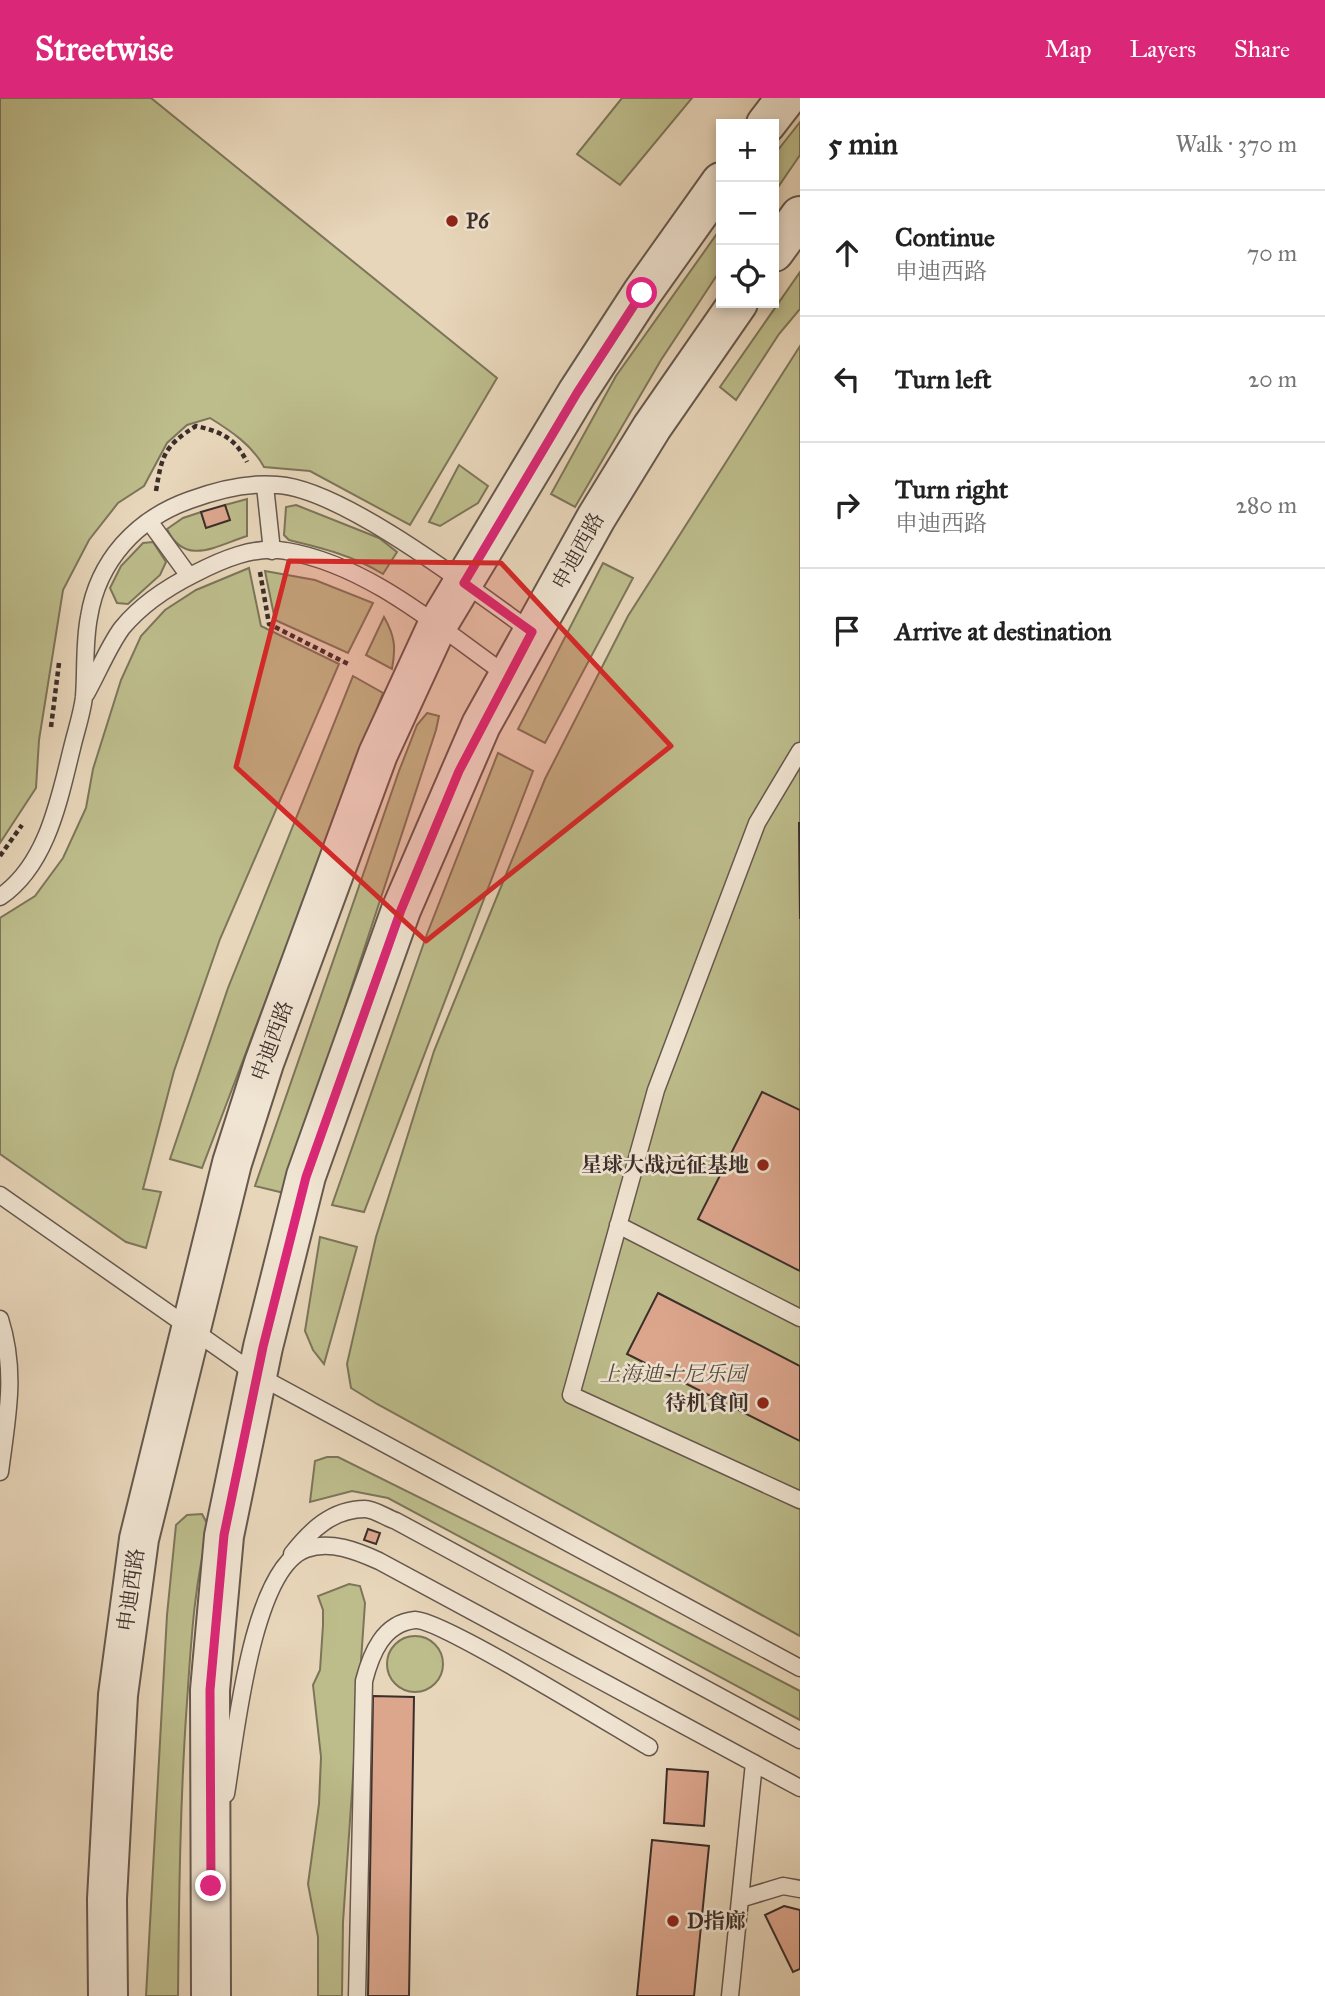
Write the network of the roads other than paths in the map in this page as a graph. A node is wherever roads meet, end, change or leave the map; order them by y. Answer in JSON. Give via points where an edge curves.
{"nodes":[{"id":1,"x":786,"y":98,"type":"edge"},
{"id":2,"x":769,"y":119,"type":"edge"},
{"id":3,"x":716,"y":189,"type":"edge"},
{"id":4,"x":800,"y":216,"type":"edge"},
{"id":5,"x":779,"y":245,"type":"edge"},
{"id":6,"x":735,"y":308,"type":"edge"},
{"id":7,"x":265,"y":486,"type":"junction"},
{"id":8,"x":149,"y":521,"type":"junction"},
{"id":9,"x":272,"y":551,"type":"junction"},
{"id":10,"x":189,"y":576,"type":"junction"},
{"id":11,"x":464,"y":583,"type":"junction"},
{"id":12,"x":437,"y":626,"type":"junction"},
{"id":13,"x":532,"y":632,"type":"junction"},
{"id":14,"x":508,"y":676,"type":"junction"},
{"id":15,"x":83,"y":699,"type":"junction"},
{"id":16,"x":800,"y":751,"type":"edge"},
{"id":17,"x":0,"y":897,"type":"edge"},
{"id":18,"x":0,"y":1195,"type":"edge"},
{"id":19,"x":618,"y":1225,"type":"junction"},
{"id":20,"x":800,"y":1318,"type":"edge"},
{"id":21,"x":0,"y":1319,"type":"edge"},
{"id":22,"x":190,"y":1331,"type":"junction"},
{"id":23,"x":257,"y":1375,"type":"junction"},
{"id":24,"x":0,"y":1472,"type":"edge"},
{"id":25,"x":800,"y":1500,"type":"edge"},
{"id":26,"x":281,"y":1567,"type":"junction"},
{"id":27,"x":800,"y":1668,"type":"edge"},
{"id":28,"x":800,"y":1740,"type":"edge"},
{"id":29,"x":649,"y":1747,"type":"dead end"},
{"id":30,"x":754,"y":1763,"type":"junction"},
{"id":31,"x":800,"y":1788,"type":"edge"},
{"id":32,"x":211,"y":1886,"type":"junction"},
{"id":33,"x":800,"y":1889,"type":"edge"},
{"id":34,"x":740,"y":1899,"type":"junction"},
{"id":35,"x":108,"y":1996,"type":"edge"},
{"id":36,"x":211,"y":1996,"type":"edge"},
{"id":37,"x":357,"y":1996,"type":"edge"},
{"id":38,"x":730,"y":1996,"type":"edge"}],
"edges":[{"from":1,"to":2,"type":"street"},
{"from":3,"to":11,"type":"street","name":"申迪西路","via":[[577,393]]},
{"from":4,"to":5,"type":"street"},
{"from":6,"to":13,"type":"street","name":"申迪西路","via":[[652,427]]},
{"from":7,"to":8,"type":"lane","via":[[222,489],[179,504]]},
{"from":7,"to":9,"type":"lane"},
{"from":7,"to":11,"type":"lane","via":[[310,493],[362,518]]},
{"from":8,"to":10,"type":"lane"},
{"from":8,"to":15,"type":"lane","via":[[119,548],[97,580],[88,619]]},
{"from":9,"to":10,"type":"lane","via":[[218,561]]},
{"from":9,"to":12,"type":"lane","via":[[285,550],[361,578]]},
{"from":10,"to":15,"type":"lane","via":[[150,601],[122,629]]},
{"from":11,"to":12,"type":"street","name":"申迪西路"},
{"from":11,"to":13,"type":"lane"},
{"from":12,"to":14,"type":"lane"},
{"from":12,"to":22,"type":"street","name":"申迪西路","via":[[378,754],[264,1063],[232,1163]]},
{"from":13,"to":14,"type":"street","name":"申迪西路"},
{"from":14,"to":23,"type":"street","name":"申迪西路","via":[[459,771],[349,1051],[306,1177]]},
{"from":15,"to":17,"type":"lane","via":[[56,812],[35,859]]},
{"from":16,"to":19,"type":"lane","via":[[757,823],[656,1090]]},
{"from":18,"to":22,"type":"lane"},
{"from":19,"to":20,"type":"lane"},
{"from":19,"to":25,"type":"lane","via":[[570,1395]]},
{"from":21,"to":24,"type":"lane","via":[[9,1350],[10,1398]]},
{"from":22,"to":23,"type":"lane"},
{"from":22,"to":35,"type":"street","name":"申迪西路","via":[[139,1539],[127,1618],[118,1695],[107,1899]]},
{"from":23,"to":27,"type":"lane"},
{"from":23,"to":32,"type":"street","name":"申迪西路","via":[[224,1535],[210,1690]]},
{"from":26,"to":28,"type":"lane","via":[[312,1530],[334,1516],[366,1509],[396,1521]]},
{"from":26,"to":30,"type":"lane","via":[[306,1549],[347,1547],[379,1560]]},
{"from":26,"to":32,"type":"lane","via":[[252,1640]]},
{"from":29,"to":37,"type":"lane","via":[[428,1623],[402,1622],[385,1635],[371,1654],[364,1681]]},
{"from":30,"to":31,"type":"lane"},
{"from":30,"to":34,"type":"lane"},
{"from":32,"to":36,"type":"street","name":"申迪西路"},
{"from":33,"to":34,"type":"lane","via":[[783,1886]]},
{"from":34,"to":38,"type":"lane"}]}
